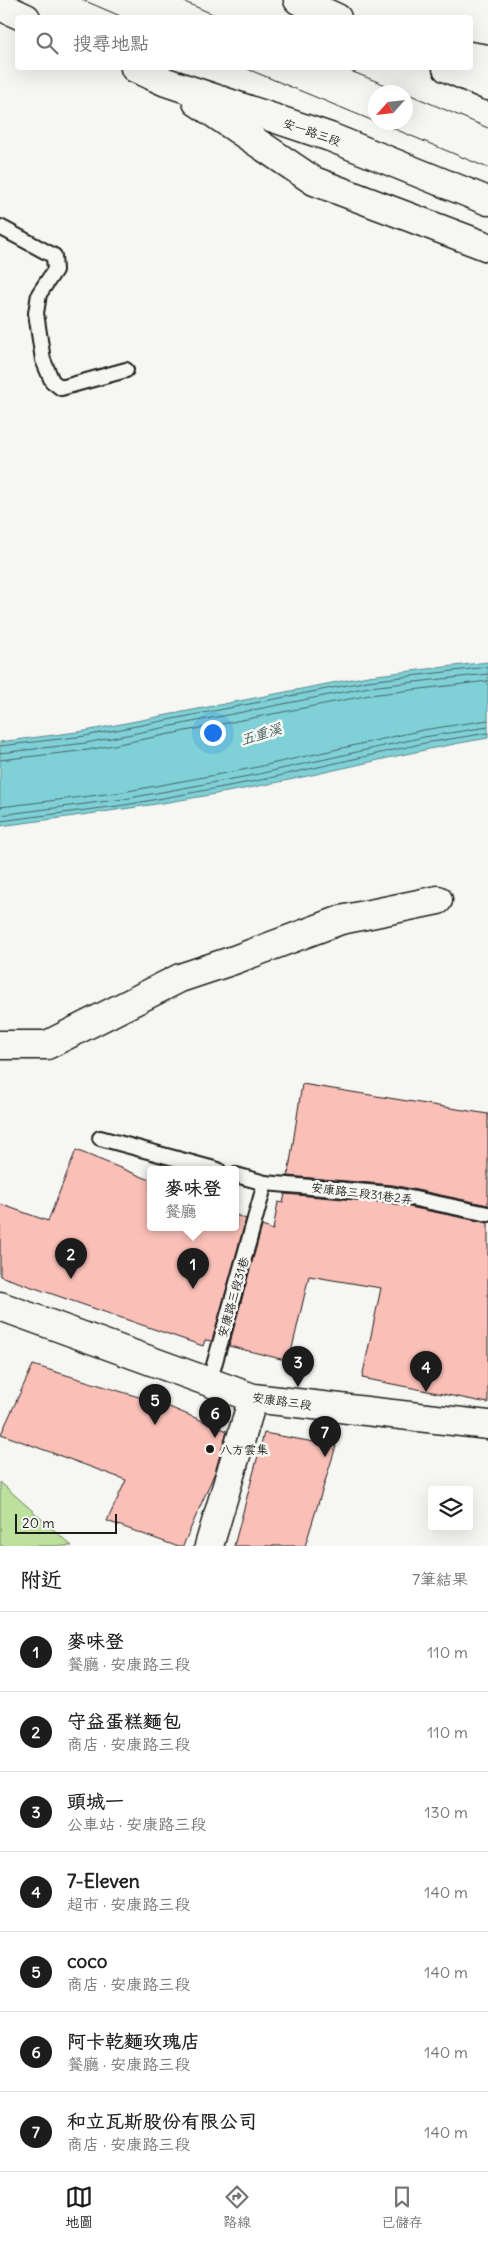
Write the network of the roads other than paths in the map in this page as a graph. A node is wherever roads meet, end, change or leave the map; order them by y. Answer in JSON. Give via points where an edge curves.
{"nodes":[{"id":1,"x":298,"y":0,"type":"edge"},
{"id":2,"x":0,"y":6,"type":"edge"},
{"id":3,"x":20,"y":15,"type":"edge"},
{"id":4,"x":330,"y":15,"type":"edge"},
{"id":5,"x":473,"y":56,"type":"edge"},
{"id":6,"x":488,"y":59,"type":"edge"},
{"id":7,"x":139,"y":70,"type":"edge"},
{"id":8,"x":452,"y":70,"type":"edge"},
{"id":9,"x":166,"y":82,"type":"junction"},
{"id":10,"x":488,"y":86,"type":"edge"},
{"id":11,"x":488,"y":201,"type":"edge"},
{"id":12,"x":0,"y":227,"type":"edge"},
{"id":13,"x":488,"y":247,"type":"edge"},
{"id":14,"x":126,"y":370,"type":"dead end"},
{"id":15,"x":438,"y":900,"type":"dead end"},
{"id":16,"x":0,"y":1045,"type":"edge"},
{"id":17,"x":100,"y":1138,"type":"dead end"},
{"id":18,"x":203,"y":1166,"type":"edge"},
{"id":19,"x":239,"y":1176,"type":"edge"},
{"id":20,"x":265,"y":1183,"type":"junction"},
{"id":21,"x":488,"y":1214,"type":"edge"},
{"id":22,"x":0,"y":1306,"type":"edge"},
{"id":23,"x":209,"y":1383,"type":"junction"},
{"id":24,"x":253,"y":1398,"type":"junction"},
{"id":25,"x":488,"y":1425,"type":"edge"},
{"id":26,"x":209,"y":1546,"type":"edge"}],
"edges":[{"from":1,"to":4,"type":"street"},
{"from":2,"to":3,"type":"street"},
{"from":5,"to":6,"type":"street"},
{"from":7,"to":9,"type":"street","name":"安一路三段"},
{"from":8,"to":10,"type":"street"},
{"from":9,"to":11,"type":"street","name":"安一路三段","via":[[330,137]]},
{"from":9,"to":13,"type":"street","via":[[314,181]]},
{"from":12,"to":14,"type":"lane","via":[[54,256],[56,270],[39,294],[36,313],[44,360],[52,382],[61,388]]},
{"from":15,"to":16,"type":"street","via":[[341,920],[180,978],[47,1045]]},
{"from":17,"to":18,"type":"lane"},
{"from":19,"to":20,"type":"lane","name":"安康路三段31巷2弄"},
{"from":20,"to":21,"type":"lane","name":"安康路三段31巷2弄","via":[[391,1194]]},
{"from":20,"to":23,"type":"lane","name":"安康路三段31巷"},
{"from":22,"to":23,"type":"street","name":"安康路三段"},
{"from":23,"to":24,"type":"street","name":"安康路三段"},
{"from":24,"to":25,"type":"street","name":"安康路三段"},
{"from":24,"to":26,"type":"street"}]}
